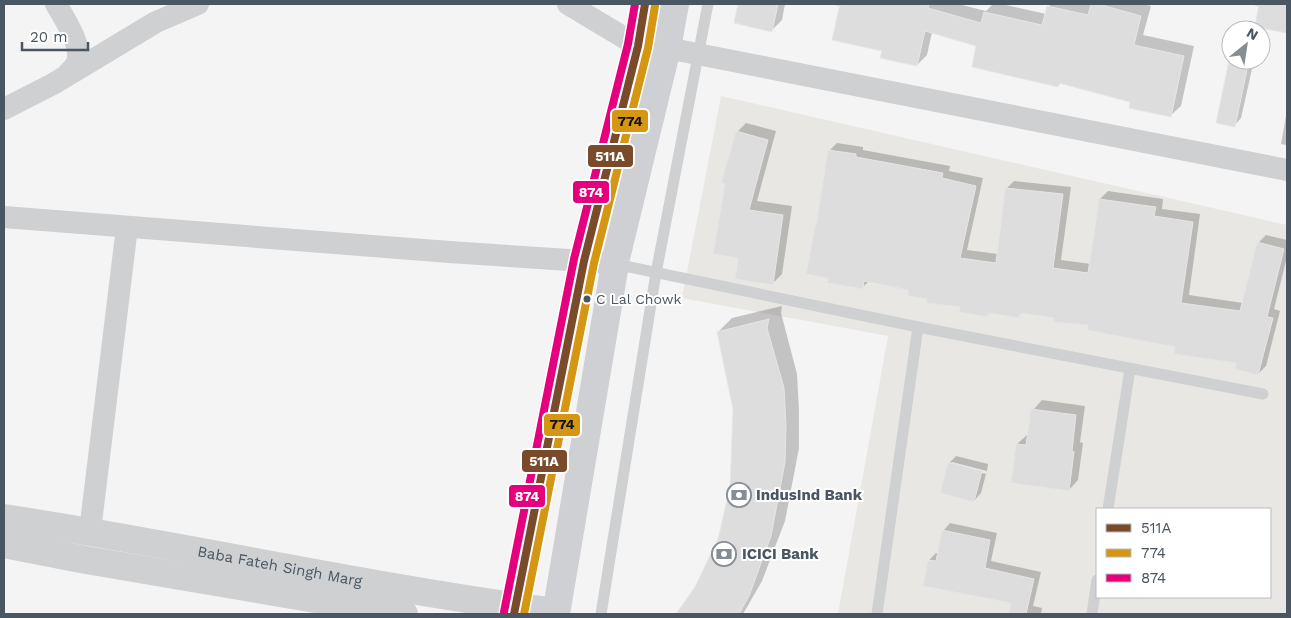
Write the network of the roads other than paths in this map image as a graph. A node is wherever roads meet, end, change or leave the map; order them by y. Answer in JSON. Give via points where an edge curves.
{"nodes":[{"id":1,"x":56,"y":4,"type":"edge"},
{"id":2,"x":198,"y":4,"type":"edge"},
{"id":3,"x":568,"y":4,"type":"edge"},
{"id":4,"x":645,"y":4,"type":"edge"},
{"id":5,"x":675,"y":4,"type":"edge"},
{"id":6,"x":708,"y":4,"type":"edge"},
{"id":7,"x":638,"y":46,"type":"junction"},
{"id":8,"x":667,"y":48,"type":"junction"},
{"id":9,"x":698,"y":53,"type":"junction"},
{"id":10,"x":67,"y":74,"type":"junction"},
{"id":11,"x":4,"y":109,"type":"edge"},
{"id":12,"x":1287,"y":170,"type":"edge"},
{"id":13,"x":4,"y":217,"type":"edge"},
{"id":14,"x":126,"y":227,"type":"junction"},
{"id":15,"x":584,"y":261,"type":"junction"},
{"id":16,"x":615,"y":264,"type":"junction"},
{"id":17,"x":656,"y":273,"type":"junction"},
{"id":18,"x":918,"y":327,"type":"junction"},
{"id":19,"x":1130,"y":368,"type":"junction"},
{"id":20,"x":1263,"y":394,"type":"dead end"},
{"id":21,"x":1108,"y":508,"type":"edge"},
{"id":22,"x":4,"y":518,"type":"edge"},
{"id":23,"x":90,"y":531,"type":"junction"},
{"id":24,"x":4,"y":544,"type":"edge"},
{"id":25,"x":1096,"y":587,"type":"edge"},
{"id":26,"x":476,"y":608,"type":"edge"},
{"id":27,"x":515,"y":610,"type":"edge"},
{"id":28,"x":556,"y":613,"type":"edge"},
{"id":29,"x":404,"y":614,"type":"edge"},
{"id":30,"x":602,"y":614,"type":"edge"},
{"id":31,"x":877,"y":614,"type":"edge"},
{"id":32,"x":1092,"y":614,"type":"edge"}],
"edges":[{"from":1,"to":10,"type":"street","via":[[78,50],[76,65]]},
{"from":2,"to":10,"type":"street","via":[[156,22]]},
{"from":3,"to":7,"type":"street"},
{"from":4,"to":7,"type":"main road"},
{"from":5,"to":8,"type":"main road"},
{"from":6,"to":9,"type":"lane"},
{"from":7,"to":15,"type":"main road"},
{"from":8,"to":9,"type":"street"},
{"from":8,"to":16,"type":"main road"},
{"from":9,"to":12,"type":"street"},
{"from":9,"to":17,"type":"lane"},
{"from":10,"to":11,"type":"street"},
{"from":13,"to":14,"type":"street"},
{"from":14,"to":15,"type":"street"},
{"from":14,"to":23,"type":"street"},
{"from":15,"to":16,"type":"street"},
{"from":15,"to":27,"type":"main road"},
{"from":16,"to":17,"type":"lane"},
{"from":16,"to":28,"type":"main road"},
{"from":17,"to":18,"type":"lane"},
{"from":17,"to":30,"type":"lane"},
{"from":18,"to":19,"type":"lane"},
{"from":18,"to":31,"type":"lane"},
{"from":19,"to":20,"type":"lane"},
{"from":19,"to":21,"type":"lane"},
{"from":22,"to":23,"type":"street","name":"Baba Fateh Singh Marg"},
{"from":23,"to":26,"type":"street","name":"Baba Fateh Singh Marg"},
{"from":24,"to":29,"type":"street","name":"Baba Fateh Singh Marg"},
{"from":25,"to":32,"type":"lane"},
{"from":26,"to":27,"type":"street","name":"Baba Fateh Singh Marg"},
{"from":27,"to":28,"type":"street","name":"Baba Fateh Singh Marg"}]}
